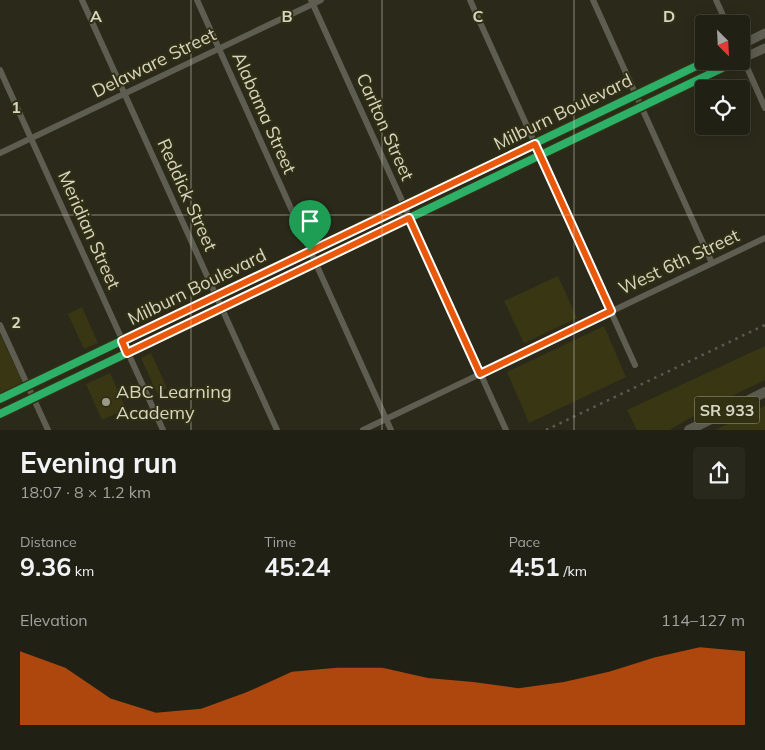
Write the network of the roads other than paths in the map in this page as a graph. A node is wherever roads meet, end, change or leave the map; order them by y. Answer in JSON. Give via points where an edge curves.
{"nodes":[{"id":1,"x":82,"y":0,"type":"edge"},
{"id":2,"x":197,"y":0,"type":"edge"},
{"id":3,"x":321,"y":0,"type":"edge"},
{"id":4,"x":470,"y":0,"type":"edge"},
{"id":5,"x":593,"y":0,"type":"edge"},
{"id":6,"x":716,"y":0,"type":"edge"},
{"id":7,"x":312,"y":2,"type":"edge"},
{"id":8,"x":723,"y":15,"type":"edge"},
{"id":9,"x":765,"y":33,"type":"edge"},
{"id":10,"x":750,"y":40,"type":"edge"},
{"id":11,"x":765,"y":48,"type":"edge"},
{"id":12,"x":219,"y":49,"type":"junction"},
{"id":13,"x":750,"y":54,"type":"edge"},
{"id":14,"x":695,"y":67,"type":"edge"},
{"id":15,"x":0,"y":70,"type":"edge"},
{"id":16,"x":716,"y":70,"type":"edge"},
{"id":17,"x":746,"y":70,"type":"edge"},
{"id":18,"x":125,"y":94,"type":"junction"},
{"id":19,"x":636,"y":95,"type":"junction"},
{"id":20,"x":641,"y":107,"type":"junction"},
{"id":21,"x":765,"y":108,"type":"edge"},
{"id":22,"x":31,"y":138,"type":"junction"},
{"id":23,"x":535,"y":144,"type":"junction"},
{"id":24,"x":0,"y":153,"type":"edge"},
{"id":25,"x":540,"y":155,"type":"junction"},
{"id":26,"x":404,"y":206,"type":"junction"},
{"id":27,"x":409,"y":218,"type":"junction"},
{"id":28,"x":765,"y":238,"type":"edge"},
{"id":29,"x":310,"y":251,"type":"junction"},
{"id":30,"x":316,"y":263,"type":"junction"},
{"id":31,"x":712,"y":263,"type":"junction"},
{"id":32,"x":216,"y":296,"type":"junction"},
{"id":33,"x":222,"y":308,"type":"junction"},
{"id":34,"x":611,"y":311,"type":"junction"},
{"id":35,"x":0,"y":325,"type":"edge"},
{"id":36,"x":122,"y":341,"type":"junction"},
{"id":37,"x":127,"y":353,"type":"junction"},
{"id":38,"x":635,"y":365,"type":"dead end"},
{"id":39,"x":480,"y":374,"type":"junction"},
{"id":40,"x":28,"y":386,"type":"junction"},
{"id":41,"x":765,"y":392,"type":"edge"},
{"id":42,"x":34,"y":398,"type":"junction"},
{"id":43,"x":0,"y":399,"type":"edge"},
{"id":44,"x":0,"y":414,"type":"edge"},
{"id":45,"x":386,"y":419,"type":"junction"},
{"id":46,"x":48,"y":430,"type":"edge"},
{"id":47,"x":163,"y":430,"type":"edge"},
{"id":48,"x":277,"y":430,"type":"edge"},
{"id":49,"x":363,"y":430,"type":"edge"},
{"id":50,"x":391,"y":430,"type":"edge"},
{"id":51,"x":506,"y":430,"type":"edge"},
{"id":52,"x":689,"y":430,"type":"edge"}],
"edges":[{"from":1,"to":18,"type":"street","name":"Reddick Street"},
{"from":2,"to":12,"type":"street","name":"Alabama Street"},
{"from":3,"to":7,"type":"street","name":"Delaware Street"},
{"from":4,"to":23,"type":"street"},
{"from":5,"to":19,"type":"street"},
{"from":6,"to":8,"type":"street"},
{"from":7,"to":12,"type":"street","name":"Delaware Street"},
{"from":7,"to":26,"type":"street","name":"Carlton Street"},
{"from":9,"to":10,"type":"street"},
{"from":11,"to":13,"type":"street","name":"Milburn Boulevard"},
{"from":12,"to":18,"type":"street","name":"Delaware Street"},
{"from":12,"to":29,"type":"street","name":"Alabama Street"},
{"from":14,"to":19,"type":"street","name":"Milburn Boulevard"},
{"from":15,"to":22,"type":"street","name":"Meridian Street"},
{"from":16,"to":20,"type":"street","name":"Milburn Boulevard"},
{"from":17,"to":21,"type":"street"},
{"from":18,"to":22,"type":"street","name":"Delaware Street"},
{"from":18,"to":32,"type":"street","name":"Reddick Street"},
{"from":19,"to":20,"type":"street"},
{"from":19,"to":23,"type":"street","name":"Milburn Boulevard"},
{"from":20,"to":25,"type":"street","name":"Milburn Boulevard"},
{"from":20,"to":31,"type":"street"},
{"from":22,"to":24,"type":"street","name":"Delaware Street"},
{"from":22,"to":36,"type":"street","name":"Meridian Street"},
{"from":23,"to":25,"type":"street"},
{"from":23,"to":26,"type":"street","name":"Milburn Boulevard"},
{"from":25,"to":27,"type":"street","name":"Milburn Boulevard"},
{"from":25,"to":34,"type":"street"},
{"from":26,"to":27,"type":"street","name":"Carlton Street"},
{"from":26,"to":29,"type":"street","name":"Milburn Boulevard"},
{"from":27,"to":30,"type":"street","name":"Milburn Boulevard"},
{"from":27,"to":39,"type":"street","name":"Carlton Street"},
{"from":28,"to":31,"type":"street","name":"West 6th Street"},
{"from":29,"to":30,"type":"street","name":"Alabama Street"},
{"from":29,"to":32,"type":"street","name":"Milburn Boulevard"},
{"from":30,"to":33,"type":"street","name":"Milburn Boulevard"},
{"from":30,"to":45,"type":"street","name":"Alabama Street"},
{"from":31,"to":34,"type":"street","name":"West 6th Street"},
{"from":32,"to":33,"type":"street","name":"Reddick Street"},
{"from":32,"to":36,"type":"street","name":"Milburn Boulevard"},
{"from":33,"to":37,"type":"street","name":"Milburn Boulevard"},
{"from":33,"to":48,"type":"street","name":"Reddick Street"},
{"from":34,"to":38,"type":"street"},
{"from":34,"to":39,"type":"street","name":"West 6th Street"},
{"from":35,"to":40,"type":"street"},
{"from":36,"to":37,"type":"street","name":"Meridian Street"},
{"from":36,"to":40,"type":"street","name":"Milburn Boulevard"},
{"from":37,"to":42,"type":"street","name":"Milburn Boulevard"},
{"from":37,"to":47,"type":"street","name":"Meridian Street"},
{"from":39,"to":45,"type":"street","name":"West 6th Street"},
{"from":39,"to":51,"type":"street","name":"Carlton Street"},
{"from":40,"to":42,"type":"street"},
{"from":40,"to":43,"type":"street","name":"Milburn Boulevard"},
{"from":41,"to":52,"type":"main road","number":"SR 933"},
{"from":42,"to":44,"type":"street","name":"Milburn Boulevard"},
{"from":42,"to":46,"type":"street"},
{"from":45,"to":49,"type":"street","name":"West 6th Street"},
{"from":45,"to":50,"type":"street","name":"Alabama Street"}]}
